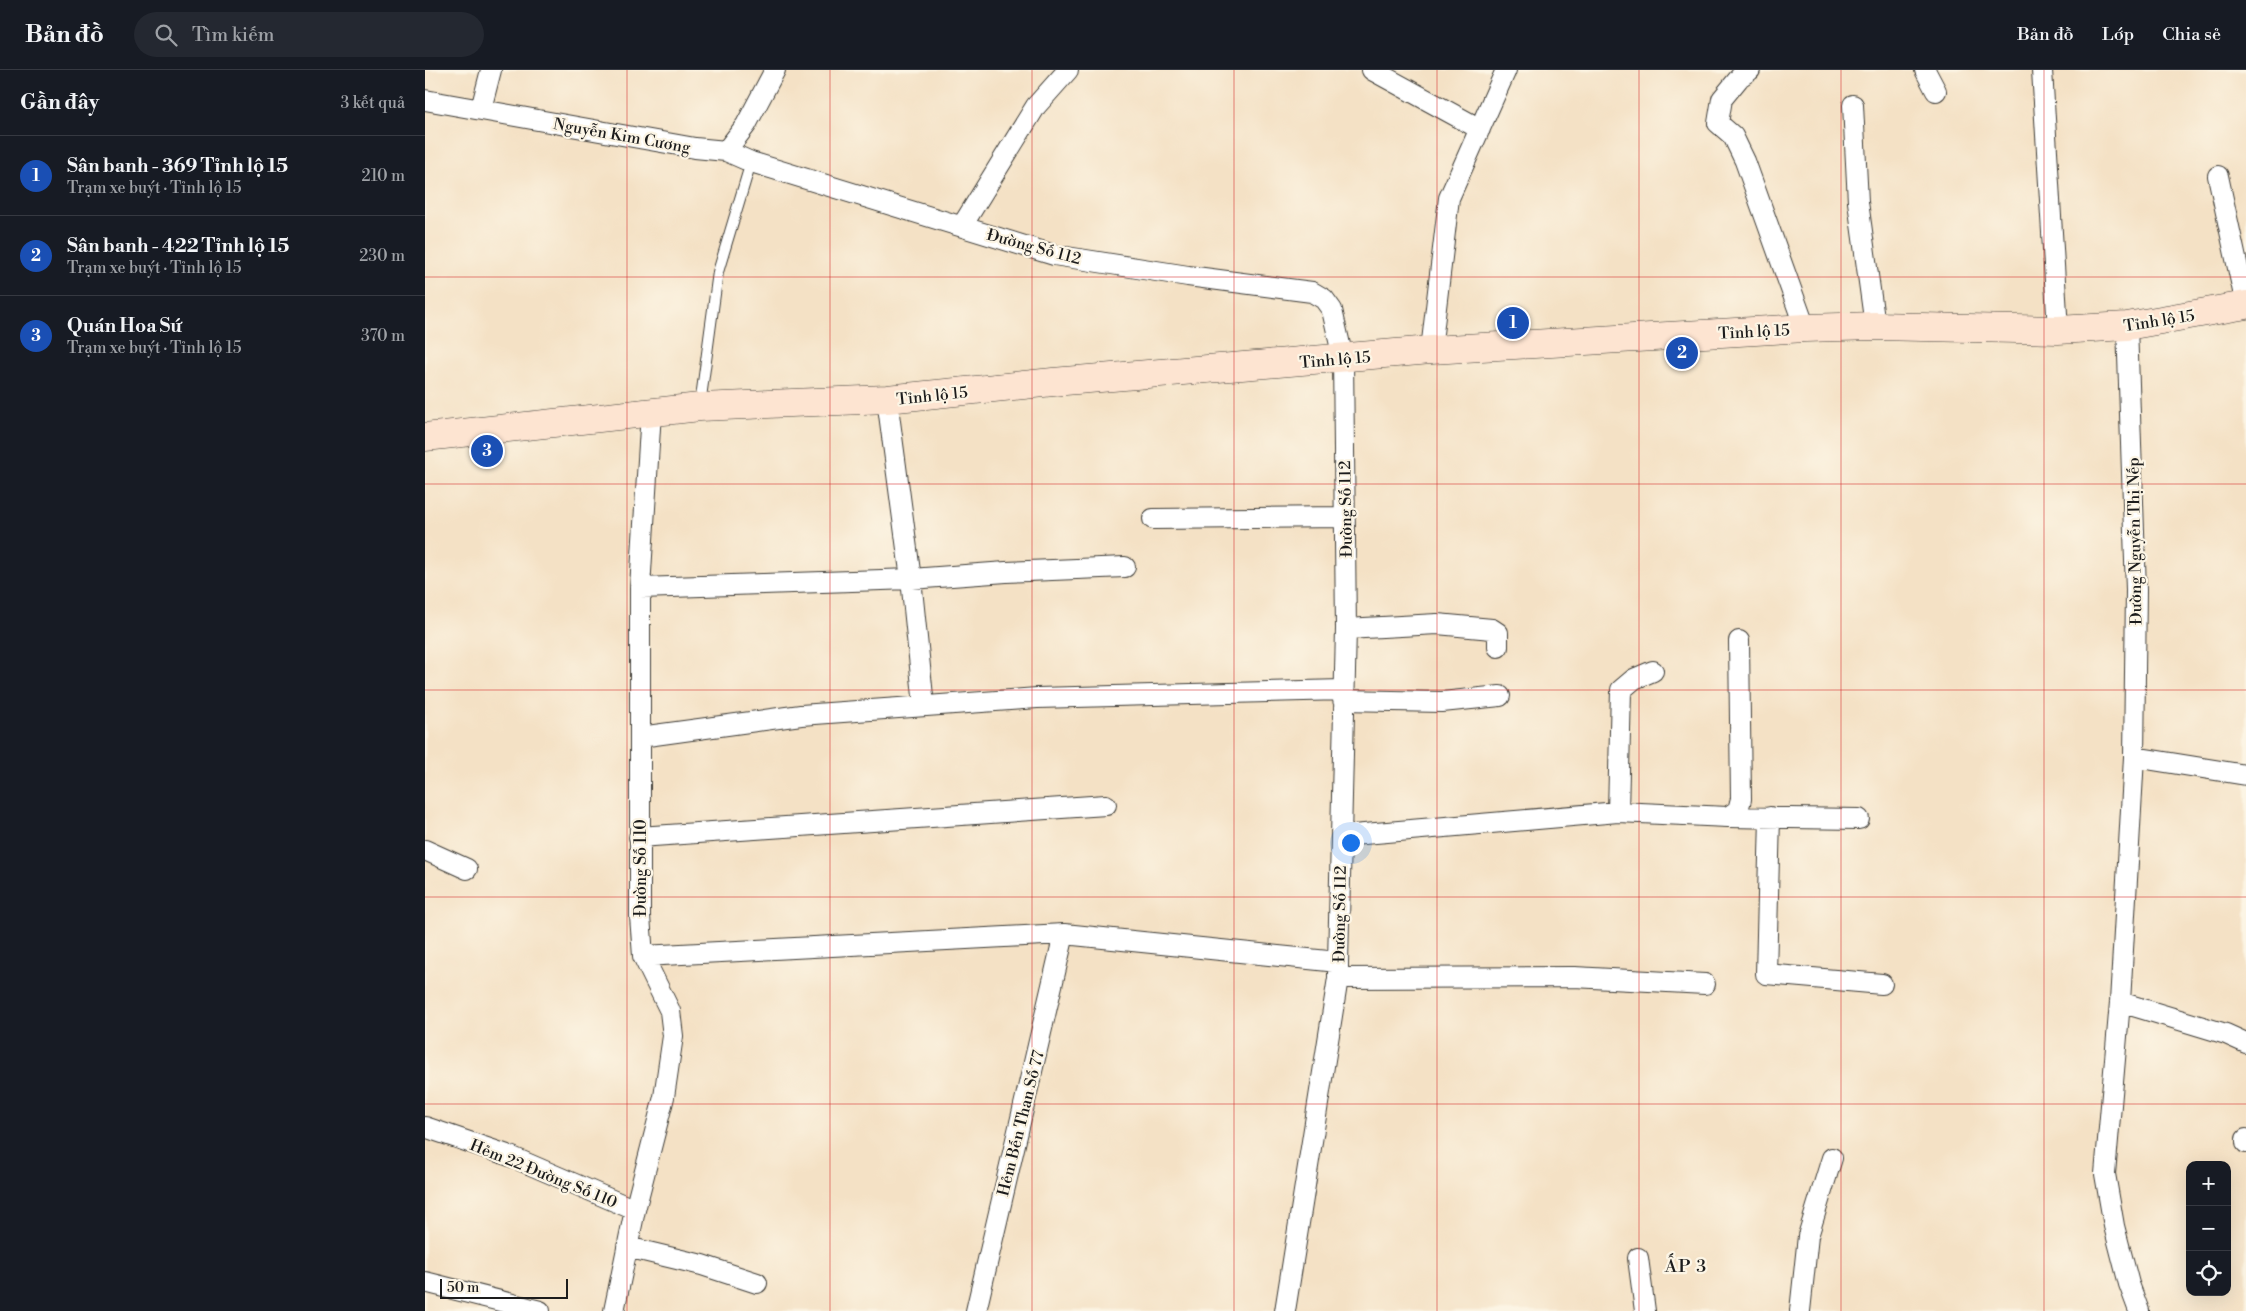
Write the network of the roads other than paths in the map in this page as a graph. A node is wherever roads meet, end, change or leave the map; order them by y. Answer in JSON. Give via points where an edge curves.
{"nodes":[{"id":1,"x":491,"y":70,"type":"edge"},
{"id":2,"x":775,"y":70,"type":"edge"},
{"id":3,"x":1067,"y":70,"type":"edge"},
{"id":4,"x":1371,"y":70,"type":"edge"},
{"id":5,"x":1506,"y":70,"type":"edge"},
{"id":6,"x":1750,"y":70,"type":"edge"},
{"id":7,"x":1925,"y":70,"type":"edge"},
{"id":8,"x":2042,"y":70,"type":"edge"},
{"id":9,"x":1936,"y":91,"type":"dead end"},
{"id":10,"x":425,"y":100,"type":"edge"},
{"id":11,"x":1853,"y":105,"type":"dead end"},
{"id":12,"x":481,"y":109,"type":"junction"},
{"id":13,"x":1480,"y":129,"type":"junction"},
{"id":14,"x":726,"y":151,"type":"junction"},
{"id":15,"x":751,"y":162,"type":"junction"},
{"id":16,"x":2218,"y":176,"type":"dead end"},
{"id":17,"x":962,"y":226,"type":"junction"},
{"id":18,"x":2246,"y":305,"type":"edge"},
{"id":19,"x":1875,"y":326,"type":"junction"},
{"id":20,"x":2127,"y":326,"type":"junction"},
{"id":21,"x":1805,"y":328,"type":"junction"},
{"id":22,"x":2058,"y":330,"type":"junction"},
{"id":23,"x":1431,"y":350,"type":"junction"},
{"id":24,"x":1343,"y":358,"type":"junction"},
{"id":25,"x":887,"y":399,"type":"junction"},
{"id":26,"x":700,"y":407,"type":"junction"},
{"id":27,"x":651,"y":412,"type":"junction"},
{"id":28,"x":425,"y":437,"type":"edge"},
{"id":29,"x":1345,"y":517,"type":"junction"},
{"id":30,"x":1153,"y":519,"type":"dead end"},
{"id":31,"x":1125,"y":567,"type":"dead end"},
{"id":32,"x":911,"y":579,"type":"junction"},
{"id":33,"x":640,"y":588,"type":"junction"},
{"id":34,"x":1346,"y":629,"type":"junction"},
{"id":35,"x":1739,"y":640,"type":"dead end"},
{"id":36,"x":1498,"y":647,"type":"dead end"},
{"id":37,"x":1653,"y":671,"type":"dead end"},
{"id":38,"x":1343,"y":696,"type":"junction"},
{"id":39,"x":1500,"y":696,"type":"dead end"},
{"id":40,"x":924,"y":706,"type":"junction"},
{"id":41,"x":640,"y":737,"type":"junction"},
{"id":42,"x":2134,"y":757,"type":"junction"},
{"id":43,"x":2246,"y":775,"type":"edge"},
{"id":44,"x":1106,"y":805,"type":"dead end"},
{"id":45,"x":1618,"y":812,"type":"junction"},
{"id":46,"x":1728,"y":817,"type":"junction"},
{"id":47,"x":1770,"y":818,"type":"junction"},
{"id":48,"x":1859,"y":819,"type":"dead end"},
{"id":49,"x":1341,"y":836,"type":"junction"},
{"id":50,"x":639,"y":837,"type":"junction"},
{"id":51,"x":425,"y":850,"type":"edge"},
{"id":52,"x":467,"y":869,"type":"dead end"},
{"id":53,"x":1064,"y":934,"type":"junction"},
{"id":54,"x":643,"y":956,"type":"junction"},
{"id":55,"x":1338,"y":970,"type":"junction"},
{"id":56,"x":1705,"y":984,"type":"dead end"},
{"id":57,"x":1882,"y":984,"type":"dead end"},
{"id":58,"x":2119,"y":1002,"type":"junction"},
{"id":59,"x":2246,"y":1043,"type":"edge"},
{"id":60,"x":425,"y":1127,"type":"edge"},
{"id":61,"x":1831,"y":1158,"type":"dead end"},
{"id":62,"x":635,"y":1210,"type":"junction"},
{"id":63,"x":627,"y":1247,"type":"junction"},
{"id":64,"x":1638,"y":1258,"type":"dead end"},
{"id":65,"x":425,"y":1282,"type":"edge"},
{"id":66,"x":757,"y":1283,"type":"dead end"},
{"id":67,"x":540,"y":1311,"type":"edge"},
{"id":68,"x":614,"y":1311,"type":"edge"},
{"id":69,"x":976,"y":1311,"type":"edge"},
{"id":70,"x":1285,"y":1311,"type":"edge"},
{"id":71,"x":1645,"y":1311,"type":"edge"},
{"id":72,"x":1800,"y":1311,"type":"edge"},
{"id":73,"x":2139,"y":1311,"type":"edge"}],
"edges":[{"from":1,"to":12,"type":"street"},
{"from":2,"to":14,"type":"street","via":[[746,125]]},
{"from":3,"to":17,"type":"street","via":[[1037,106]]},
{"from":4,"to":13,"type":"street"},
{"from":5,"to":13,"type":"street"},
{"from":6,"to":21,"type":"street","via":[[1722,99],[1718,123],[1733,136],[1745,162]]},
{"from":7,"to":9,"type":"street"},
{"from":8,"to":22,"type":"street"},
{"from":10,"to":12,"type":"street","name":"Nguyễn Kim Cương"},
{"from":11,"to":19,"type":"street","via":[[1858,202]]},
{"from":12,"to":14,"type":"street","name":"Nguyễn Kim Cương"},
{"from":13,"to":23,"type":"street","via":[[1449,198]]},
{"from":14,"to":15,"type":"street","name":"Nguyễn Kim Cương"},
{"from":15,"to":17,"type":"street","name":"Đường Số 112"},
{"from":15,"to":26,"type":"lane","via":[[718,272]]},
{"from":16,"to":18,"type":"street"},
{"from":17,"to":24,"type":"street","name":"Đường Số 112","via":[[1054,254],[1312,292],[1324,299],[1332,310]]},
{"from":18,"to":20,"type":"main road","name":"Tỉnh lộ 15"},
{"from":19,"to":21,"type":"main road","name":"Tỉnh lộ 15"},
{"from":19,"to":22,"type":"main road","name":"Tỉnh lộ 15"},
{"from":20,"to":22,"type":"main road","name":"Tỉnh lộ 15"},
{"from":20,"to":42,"type":"street","name":"Đường Nguyễn Thị Nếp","via":[[2137,590]]},
{"from":21,"to":23,"type":"main road","name":"Tỉnh lộ 15"},
{"from":23,"to":24,"type":"main road","name":"Tỉnh lộ 15"},
{"from":24,"to":25,"type":"main road","name":"Tỉnh lộ 15"},
{"from":24,"to":29,"type":"street","name":"Đường Số 112"},
{"from":25,"to":26,"type":"main road","name":"Tỉnh lộ 15"},
{"from":25,"to":32,"type":"street"},
{"from":26,"to":27,"type":"main road","name":"Tỉnh lộ 15"},
{"from":27,"to":28,"type":"main road","name":"Tỉnh lộ 15"},
{"from":27,"to":33,"type":"street","name":"Đường Số 110"},
{"from":29,"to":30,"type":"street"},
{"from":29,"to":34,"type":"street","name":"Đường Số 112"},
{"from":31,"to":32,"type":"street"},
{"from":32,"to":33,"type":"street"},
{"from":32,"to":40,"type":"street"},
{"from":33,"to":41,"type":"street","name":"Đường Số 110"},
{"from":34,"to":36,"type":"street","via":[[1437,624],[1491,629],[1498,634]]},
{"from":34,"to":38,"type":"street","name":"Đường Số 112"},
{"from":35,"to":46,"type":"street","via":[[1741,799],[1738,810]]},
{"from":37,"to":45,"type":"street","via":[[1634,679],[1621,690]]},
{"from":38,"to":39,"type":"street","via":[[1442,702]]},
{"from":38,"to":40,"type":"street","via":[[1037,698]]},
{"from":38,"to":49,"type":"street","name":"Đường Số 112"},
{"from":40,"to":41,"type":"street","via":[[801,715]]},
{"from":41,"to":50,"type":"street","name":"Đường Số 110"},
{"from":42,"to":43,"type":"street"},
{"from":42,"to":58,"type":"street","name":"Đường Nguyễn Thị Nếp"},
{"from":44,"to":50,"type":"street"},
{"from":45,"to":46,"type":"street"},
{"from":45,"to":49,"type":"street"},
{"from":46,"to":47,"type":"street"},
{"from":47,"to":48,"type":"street"},
{"from":47,"to":57,"type":"street","via":[[1766,974]]},
{"from":49,"to":55,"type":"street","name":"Đường Số 112"},
{"from":50,"to":54,"type":"street","name":"Đường Số 110"},
{"from":51,"to":52,"type":"street"},
{"from":53,"to":54,"type":"street"},
{"from":53,"to":55,"type":"street"},
{"from":53,"to":69,"type":"street","name":"Hẻm Bến Than Số 77"},
{"from":54,"to":62,"type":"street","name":"Đường Số 110","via":[[670,1011],[673,1036],[664,1097]]},
{"from":55,"to":56,"type":"street"},
{"from":55,"to":70,"type":"street","name":"Đường Số 112"},
{"from":58,"to":59,"type":"street"},
{"from":58,"to":73,"type":"street","name":"Đường Nguyễn Thị Nếp","via":[[2105,1174],[2114,1226]]},
{"from":60,"to":62,"type":"street","name":"Hẻm 22 Đường Số 110","via":[[510,1156]]},
{"from":61,"to":72,"type":"street","via":[[1809,1236]]},
{"from":62,"to":63,"type":"street","name":"Đường Số 110"},
{"from":63,"to":66,"type":"street","via":[[702,1265]]},
{"from":63,"to":68,"type":"street","name":"Đường Số 110"},
{"from":64,"to":71,"type":"street"},
{"from":65,"to":67,"type":"street"}]}
